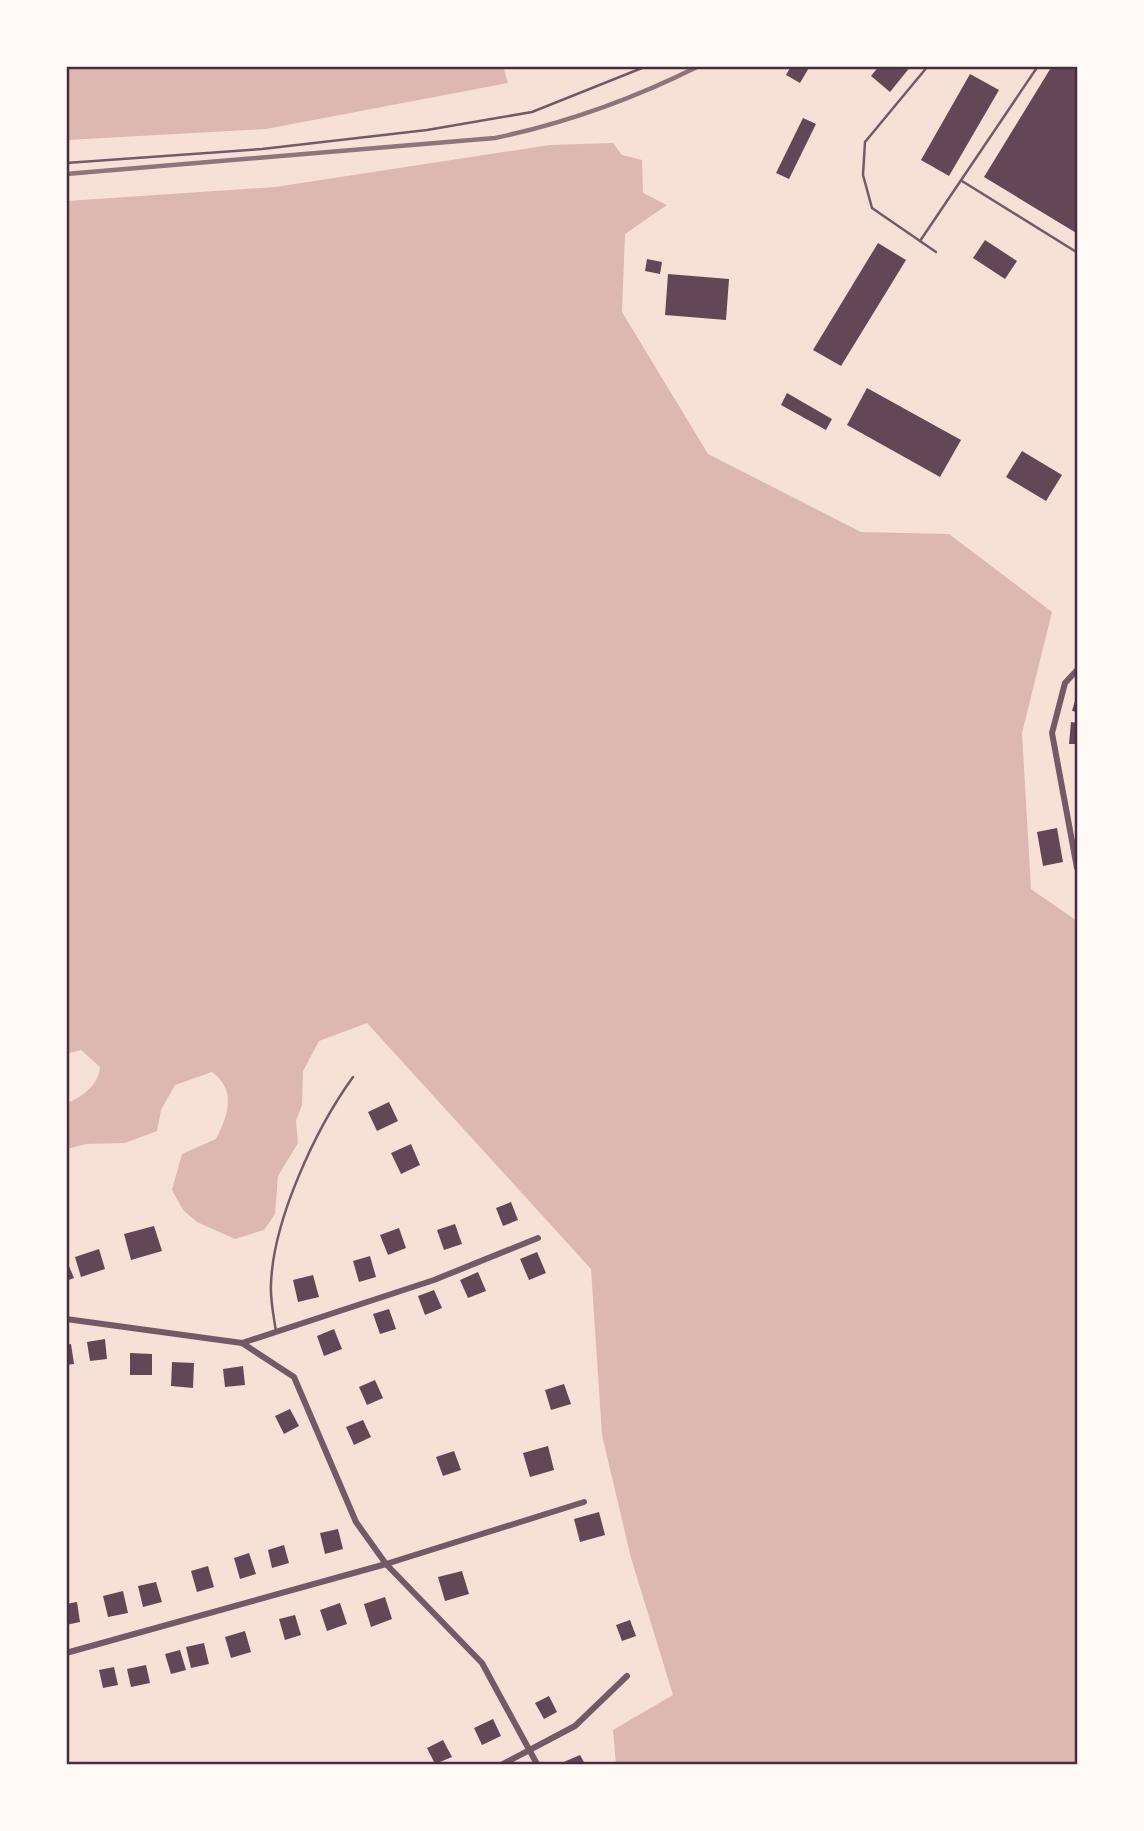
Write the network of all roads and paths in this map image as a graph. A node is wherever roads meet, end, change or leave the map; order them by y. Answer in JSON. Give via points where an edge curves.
{"nodes":[{"id":1,"x":647,"y":66,"type":"edge"},
{"id":2,"x":928,"y":66,"type":"edge"},
{"id":3,"x":1038,"y":66,"type":"edge"},
{"id":4,"x":66,"y":163,"type":"edge"},
{"id":5,"x":961,"y":180,"type":"junction"},
{"id":6,"x":920,"y":241,"type":"junction"},
{"id":7,"x":936,"y":252,"type":"dead end"},
{"id":8,"x":1077,"y":253,"type":"edge"},
{"id":9,"x":1077,"y":669,"type":"edge"},
{"id":10,"x":1077,"y":868,"type":"edge"},
{"id":11,"x":353,"y":1077,"type":"dead end"},
{"id":12,"x":538,"y":1238,"type":"dead end"},
{"id":13,"x":66,"y":1319,"type":"edge"},
{"id":14,"x":276,"y":1332,"type":"junction"},
{"id":15,"x":242,"y":1343,"type":"junction"},
{"id":16,"x":584,"y":1502,"type":"dead end"},
{"id":17,"x":386,"y":1564,"type":"junction"},
{"id":18,"x":66,"y":1653,"type":"edge"},
{"id":19,"x":627,"y":1676,"type":"dead end"},
{"id":20,"x":530,"y":1752,"type":"junction"},
{"id":21,"x":503,"y":1765,"type":"edge"},
{"id":22,"x":537,"y":1765,"type":"edge"}],
"edges":[{"from":1,"to":4,"type":"lane","via":[[532,112],[427,130],[262,149]]},
{"from":2,"to":6,"type":"lane","via":[[864,142],[863,164],[872,208]]},
{"from":3,"to":5,"type":"lane"},
{"from":5,"to":6,"type":"lane"},
{"from":5,"to":8,"type":"lane"},
{"from":6,"to":7,"type":"lane"},
{"from":9,"to":10,"type":"street","via":[[1065,683],[1052,733]]},
{"from":11,"to":14,"type":"lane","via":[[331,1107],[291,1198],[271,1284]]},
{"from":12,"to":14,"type":"street","via":[[434,1280]]},
{"from":13,"to":15,"type":"street"},
{"from":14,"to":15,"type":"street"},
{"from":15,"to":17,"type":"street","via":[[294,1377],[356,1522]]},
{"from":16,"to":17,"type":"street"},
{"from":17,"to":18,"type":"street"},
{"from":17,"to":20,"type":"street","via":[[482,1662]]},
{"from":19,"to":20,"type":"street","via":[[575,1726]]},
{"from":20,"to":21,"type":"street"},
{"from":20,"to":22,"type":"street"}]}
